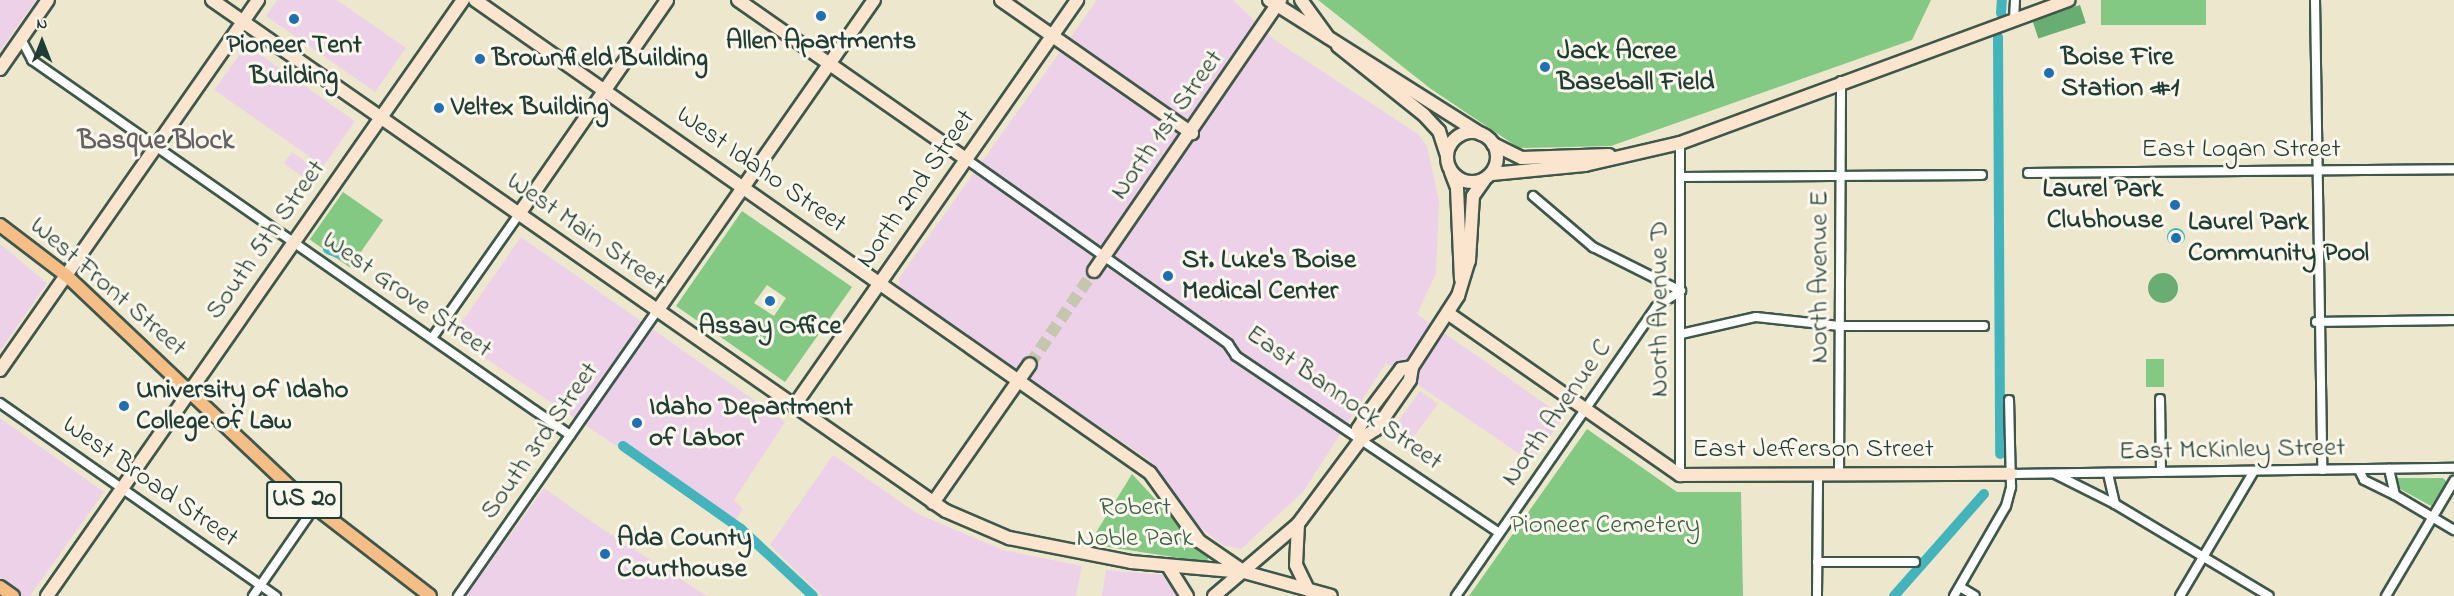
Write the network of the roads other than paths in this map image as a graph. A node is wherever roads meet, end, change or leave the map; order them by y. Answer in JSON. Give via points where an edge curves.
{"nodes":[{"id":1,"x":48,"y":0,"type":"edge"},
{"id":2,"x":212,"y":0,"type":"edge"},
{"id":3,"x":258,"y":0,"type":"edge"},
{"id":4,"x":463,"y":0,"type":"edge"},
{"id":5,"x":475,"y":0,"type":"edge"},
{"id":6,"x":667,"y":0,"type":"edge"},
{"id":7,"x":738,"y":0,"type":"edge"},
{"id":8,"x":874,"y":0,"type":"edge"},
{"id":9,"x":1001,"y":0,"type":"edge"},
{"id":10,"x":1077,"y":0,"type":"edge"},
{"id":11,"x":1301,"y":0,"type":"edge"},
{"id":12,"x":2015,"y":0,"type":"edge"},
{"id":13,"x":2069,"y":0,"type":"edge"},
{"id":14,"x":2314,"y":0,"type":"edge"},
{"id":15,"x":1275,"y":2,"type":"edge"},
{"id":16,"x":2014,"y":19,"type":"junction"},
{"id":17,"x":243,"y":21,"type":"junction"},
{"id":18,"x":1052,"y":36,"type":"junction"},
{"id":19,"x":21,"y":39,"type":"junction"},
{"id":20,"x":1332,"y":40,"type":"junction"},
{"id":21,"x":829,"y":64,"type":"junction"},
{"id":22,"x":0,"y":69,"type":"edge"},
{"id":23,"x":1841,"y":81,"type":"junction"},
{"id":24,"x":604,"y":90,"type":"junction"},
{"id":25,"x":381,"y":118,"type":"junction"},
{"id":26,"x":1192,"y":133,"type":"junction"},
{"id":27,"x":1481,"y":134,"type":"junction"},
{"id":28,"x":1680,"y":143,"type":"junction"},
{"id":29,"x":1493,"y":144,"type":"junction"},
{"id":30,"x":157,"y":146,"type":"junction"},
{"id":31,"x":1637,"y":155,"type":"junction"},
{"id":32,"x":1447,"y":156,"type":"junction"},
{"id":33,"x":966,"y":159,"type":"junction"},
{"id":34,"x":2454,"y":170,"type":"edge"},
{"id":35,"x":1451,"y":171,"type":"junction"},
{"id":36,"x":2315,"y":171,"type":"junction"},
{"id":37,"x":2028,"y":173,"type":"dead end"},
{"id":38,"x":1982,"y":175,"type":"dead end"},
{"id":39,"x":1841,"y":176,"type":"junction"},
{"id":40,"x":1488,"y":177,"type":"junction"},
{"id":41,"x":1681,"y":177,"type":"junction"},
{"id":42,"x":743,"y":187,"type":"junction"},
{"id":43,"x":1533,"y":196,"type":"dead end"},
{"id":44,"x":519,"y":214,"type":"junction"},
{"id":45,"x":0,"y":225,"type":"edge"},
{"id":46,"x":294,"y":242,"type":"junction"},
{"id":47,"x":1105,"y":256,"type":"junction"},
{"id":48,"x":1094,"y":271,"type":"tunnel mouth"},
{"id":49,"x":67,"y":276,"type":"junction"},
{"id":50,"x":880,"y":283,"type":"junction"},
{"id":51,"x":1461,"y":284,"type":"junction"},
{"id":52,"x":1680,"y":291,"type":"junction"},
{"id":53,"x":657,"y":311,"type":"junction"},
{"id":54,"x":1449,"y":314,"type":"junction"},
{"id":55,"x":2454,"y":321,"type":"edge"},
{"id":56,"x":2316,"y":322,"type":"junction"},
{"id":57,"x":1840,"y":326,"type":"junction"},
{"id":58,"x":1984,"y":326,"type":"dead end"},
{"id":59,"x":1681,"y":334,"type":"junction"},
{"id":60,"x":432,"y":338,"type":"junction"},
{"id":61,"x":1030,"y":364,"type":"tunnel mouth"},
{"id":62,"x":0,"y":370,"type":"edge"},
{"id":63,"x":1019,"y":380,"type":"junction"},
{"id":64,"x":189,"y":391,"type":"junction"},
{"id":65,"x":2160,"y":399,"type":"dead end"},
{"id":66,"x":2009,"y":400,"type":"dead end"},
{"id":67,"x":0,"y":403,"type":"edge"},
{"id":68,"x":794,"y":406,"type":"junction"},
{"id":69,"x":1585,"y":409,"type":"junction"},
{"id":70,"x":570,"y":435,"type":"junction"},
{"id":71,"x":1362,"y":438,"type":"junction"},
{"id":72,"x":2454,"y":468,"type":"edge"},
{"id":73,"x":2389,"y":469,"type":"junction"},
{"id":74,"x":2322,"y":470,"type":"junction"},
{"id":75,"x":2359,"y":470,"type":"junction"},
{"id":76,"x":2254,"y":471,"type":"junction"},
{"id":77,"x":2161,"y":472,"type":"junction"},
{"id":78,"x":2054,"y":473,"type":"junction"},
{"id":79,"x":2108,"y":473,"type":"junction"},
{"id":80,"x":1818,"y":474,"type":"junction"},
{"id":81,"x":1839,"y":474,"type":"junction"},
{"id":82,"x":2011,"y":474,"type":"junction"},
{"id":83,"x":1680,"y":475,"type":"junction"},
{"id":84,"x":2454,"y":481,"type":"edge"},
{"id":85,"x":122,"y":488,"type":"junction"},
{"id":86,"x":2395,"y":495,"type":"junction"},
{"id":87,"x":933,"y":503,"type":"junction"},
{"id":88,"x":2115,"y":504,"type":"junction"},
{"id":89,"x":314,"y":508,"type":"junction"},
{"id":90,"x":2432,"y":517,"type":"junction"},
{"id":91,"x":1298,"y":524,"type":"junction"},
{"id":92,"x":2454,"y":530,"type":"edge"},
{"id":93,"x":1499,"y":533,"type":"junction"},
{"id":94,"x":2203,"y":557,"type":"junction"},
{"id":95,"x":1817,"y":562,"type":"junction"},
{"id":96,"x":1915,"y":562,"type":"dead end"},
{"id":97,"x":1168,"y":566,"type":"junction"},
{"id":98,"x":1244,"y":572,"type":"junction"},
{"id":99,"x":260,"y":585,"type":"junction"},
{"id":100,"x":0,"y":587,"type":"edge"},
{"id":101,"x":1960,"y":587,"type":"junction"},
{"id":102,"x":1308,"y":590,"type":"junction"},
{"id":103,"x":13,"y":596,"type":"edge"},
{"id":104,"x":47,"y":596,"type":"edge"},
{"id":105,"x":253,"y":596,"type":"edge"},
{"id":106,"x":276,"y":596,"type":"edge"},
{"id":107,"x":430,"y":596,"type":"edge"},
{"id":108,"x":458,"y":596,"type":"edge"},
{"id":109,"x":1187,"y":596,"type":"edge"},
{"id":110,"x":1214,"y":596,"type":"edge"},
{"id":111,"x":1331,"y":596,"type":"edge"},
{"id":112,"x":1456,"y":596,"type":"edge"},
{"id":113,"x":1816,"y":596,"type":"edge"},
{"id":114,"x":1954,"y":596,"type":"edge"},
{"id":115,"x":1975,"y":596,"type":"edge"},
{"id":116,"x":2180,"y":596,"type":"edge"},
{"id":117,"x":2269,"y":596,"type":"edge"},
{"id":118,"x":2386,"y":596,"type":"edge"}],
"edges":[{"from":1,"to":19,"type":"street"},
{"from":2,"to":17,"type":"street","name":"West Main Street"},
{"from":3,"to":17,"type":"street"},
{"from":4,"to":25,"type":"street","name":"South 5th Street"},
{"from":5,"to":24,"type":"street","name":"West Idaho Street"},
{"from":6,"to":24,"type":"street"},
{"from":7,"to":21,"type":"street"},
{"from":8,"to":21,"type":"street"},
{"from":9,"to":18,"type":"street"},
{"from":10,"to":18,"type":"street","name":"North 2nd Street"},
{"from":11,"to":20,"type":"street"},
{"from":12,"to":16,"type":"street"},
{"from":13,"to":16,"type":"street"},
{"from":14,"to":36,"type":"street"},
{"from":15,"to":20,"type":"street"},
{"from":15,"to":26,"type":"street","name":"North 1st Street"},
{"from":16,"to":23,"type":"street"},
{"from":17,"to":25,"type":"street","name":"West Main Street"},
{"from":17,"to":30,"type":"street"},
{"from":18,"to":26,"type":"street"},
{"from":18,"to":33,"type":"street","name":"North 2nd Street"},
{"from":19,"to":22,"type":"street"},
{"from":19,"to":30,"type":"street","name":"West Grove Street","via":[[32,60]]},
{"from":20,"to":27,"type":"street"},
{"from":20,"to":32,"type":"street","via":[[1347,59],[1424,115],[1439,131]]},
{"from":21,"to":33,"type":"street"},
{"from":21,"to":42,"type":"street"},
{"from":23,"to":28,"type":"street"},
{"from":23,"to":39,"type":"street","name":"North Avenue E"},
{"from":24,"to":42,"type":"street","name":"West Idaho Street"},
{"from":24,"to":44,"type":"street"},
{"from":25,"to":44,"type":"street","name":"West Main Street"},
{"from":25,"to":46,"type":"street","name":"South 5th Street"},
{"from":26,"to":47,"type":"street","name":"North 1st Street"},
{"from":27,"to":29,"type":"street"},
{"from":27,"to":32,"type":"street","via":[[1458,136]]},
{"from":28,"to":31,"type":"street"},
{"from":28,"to":41,"type":"street","name":"North Avenue D"},
{"from":29,"to":31,"type":"street","via":[[1522,158]]},
{"from":29,"to":40,"type":"street","via":[[1497,159]]},
{"from":30,"to":46,"type":"street","name":"West Grove Street"},
{"from":30,"to":49,"type":"street"},
{"from":31,"to":40,"type":"street"},
{"from":32,"to":35,"type":"street"},
{"from":33,"to":47,"type":"street","name":"East Bannock Street"},
{"from":33,"to":50,"type":"street","name":"North 2nd Street"},
{"from":34,"to":36,"type":"street","name":"East Logan Street"},
{"from":35,"to":40,"type":"street","via":[[1469,183]]},
{"from":35,"to":51,"type":"street","via":[[1457,188]]},
{"from":36,"to":37,"type":"street","name":"East Logan Street"},
{"from":36,"to":56,"type":"street"},
{"from":38,"to":39,"type":"street"},
{"from":39,"to":41,"type":"street"},
{"from":39,"to":57,"type":"street","name":"North Avenue E"},
{"from":40,"to":51,"type":"street","via":[[1473,196]]},
{"from":41,"to":52,"type":"street","name":"North Avenue D"},
{"from":42,"to":50,"type":"street","name":"West Idaho Street"},
{"from":42,"to":53,"type":"street"},
{"from":43,"to":52,"type":"street","via":[[1593,247]]},
{"from":44,"to":53,"type":"street","name":"West Main Street"},
{"from":44,"to":60,"type":"street"},
{"from":45,"to":49,"type":"main road","name":"West Front Street","number":"US 20"},
{"from":46,"to":60,"type":"street","name":"West Grove Street"},
{"from":46,"to":64,"type":"street","name":"South 5th Street"},
{"from":47,"to":48,"type":"street","name":"North 1st Street"},
{"from":47,"to":71,"type":"street","name":"East Bannock Street","via":[[1228,344],[1236,356]]},
{"from":49,"to":62,"type":"street"},
{"from":49,"to":64,"type":"main road","name":"West Front Street","number":"US 20"},
{"from":50,"to":63,"type":"street","name":"West Idaho Street"},
{"from":50,"to":68,"type":"street","name":"North 2nd Street"},
{"from":51,"to":54,"type":"street"},
{"from":52,"to":59,"type":"street","name":"North Avenue D"},
{"from":52,"to":69,"type":"street","name":"North Avenue C","via":[[1656,307]]},
{"from":53,"to":68,"type":"street","name":"West Main Street"},
{"from":53,"to":70,"type":"street","name":"South 3rd Street"},
{"from":54,"to":69,"type":"street","name":"East Jefferson Street"},
{"from":54,"to":71,"type":"street","via":[[1376,429]]},
{"from":55,"to":56,"type":"street"},
{"from":56,"to":74,"type":"street"},
{"from":57,"to":58,"type":"street"},
{"from":57,"to":59,"type":"street","via":[[1756,316]]},
{"from":57,"to":81,"type":"street","name":"North Avenue E"},
{"from":59,"to":83,"type":"street","name":"North Avenue D"},
{"from":60,"to":70,"type":"street","name":"West Grove Street"},
{"from":61,"to":63,"type":"street"},
{"from":63,"to":87,"type":"street"},
{"from":63,"to":98,"type":"street","name":"West Idaho Street","via":[[1150,473],[1199,541]]},
{"from":64,"to":85,"type":"street","name":"South 5th Street"},
{"from":64,"to":89,"type":"main road","name":"West Front Street","number":"US 20"},
{"from":65,"to":77,"type":"street"},
{"from":66,"to":82,"type":"street"},
{"from":67,"to":85,"type":"street","name":"West Broad Street"},
{"from":68,"to":87,"type":"street","name":"West Main Street"},
{"from":69,"to":83,"type":"street","name":"East Jefferson Street"},
{"from":69,"to":93,"type":"street","name":"North Avenue C"},
{"from":70,"to":108,"type":"street","name":"South 3rd Street"},
{"from":71,"to":91,"type":"street"},
{"from":71,"to":93,"type":"street","name":"East Bannock Street"},
{"from":72,"to":73,"type":"street","name":"East McKinley Street"},
{"from":73,"to":75,"type":"street","name":"East McKinley Street"},
{"from":73,"to":86,"type":"street"},
{"from":74,"to":75,"type":"street","name":"East McKinley Street"},
{"from":74,"to":76,"type":"street","name":"East McKinley Street"},
{"from":75,"to":86,"type":"street","via":[[2364,480]]},
{"from":76,"to":77,"type":"street","name":"East McKinley Street"},
{"from":76,"to":94,"type":"street"},
{"from":77,"to":79,"type":"street","name":"East McKinley Street"},
{"from":78,"to":79,"type":"street","name":"East McKinley Street"},
{"from":78,"to":82,"type":"street","name":"East McKinley Street"},
{"from":78,"to":88,"type":"street"},
{"from":79,"to":88,"type":"street"},
{"from":80,"to":81,"type":"street","name":"East Jefferson Street"},
{"from":80,"to":83,"type":"street","name":"East Jefferson Street"},
{"from":80,"to":95,"type":"street"},
{"from":81,"to":82,"type":"street","name":"East Jefferson Street"},
{"from":82,"to":101,"type":"street","via":[[1998,524]]},
{"from":84,"to":90,"type":"street"},
{"from":85,"to":99,"type":"street","name":"West Broad Street"},
{"from":85,"to":104,"type":"street","name":"South 5th Street"},
{"from":86,"to":90,"type":"street"},
{"from":87,"to":97,"type":"street","name":"West Main Street","via":[[1009,538]]},
{"from":88,"to":94,"type":"street"},
{"from":89,"to":99,"type":"street"},
{"from":89,"to":107,"type":"main road","name":"West Front Street","number":"US 20"},
{"from":90,"to":92,"type":"street"},
{"from":90,"to":118,"type":"street"},
{"from":91,"to":98,"type":"street"},
{"from":91,"to":102,"type":"street","via":[[1296,565]]},
{"from":93,"to":112,"type":"street","name":"North Avenue C"},
{"from":94,"to":116,"type":"street"},
{"from":94,"to":117,"type":"street"},
{"from":95,"to":96,"type":"street"},
{"from":95,"to":113,"type":"street"},
{"from":97,"to":98,"type":"street","name":"West Main Street"},
{"from":97,"to":109,"type":"street"},
{"from":98,"to":102,"type":"street"},
{"from":98,"to":110,"type":"street"},
{"from":99,"to":105,"type":"street"},
{"from":99,"to":106,"type":"street","name":"West Broad Street"},
{"from":100,"to":103,"type":"main road"},
{"from":101,"to":114,"type":"street"},
{"from":101,"to":115,"type":"street"},
{"from":102,"to":111,"type":"street"}]}
